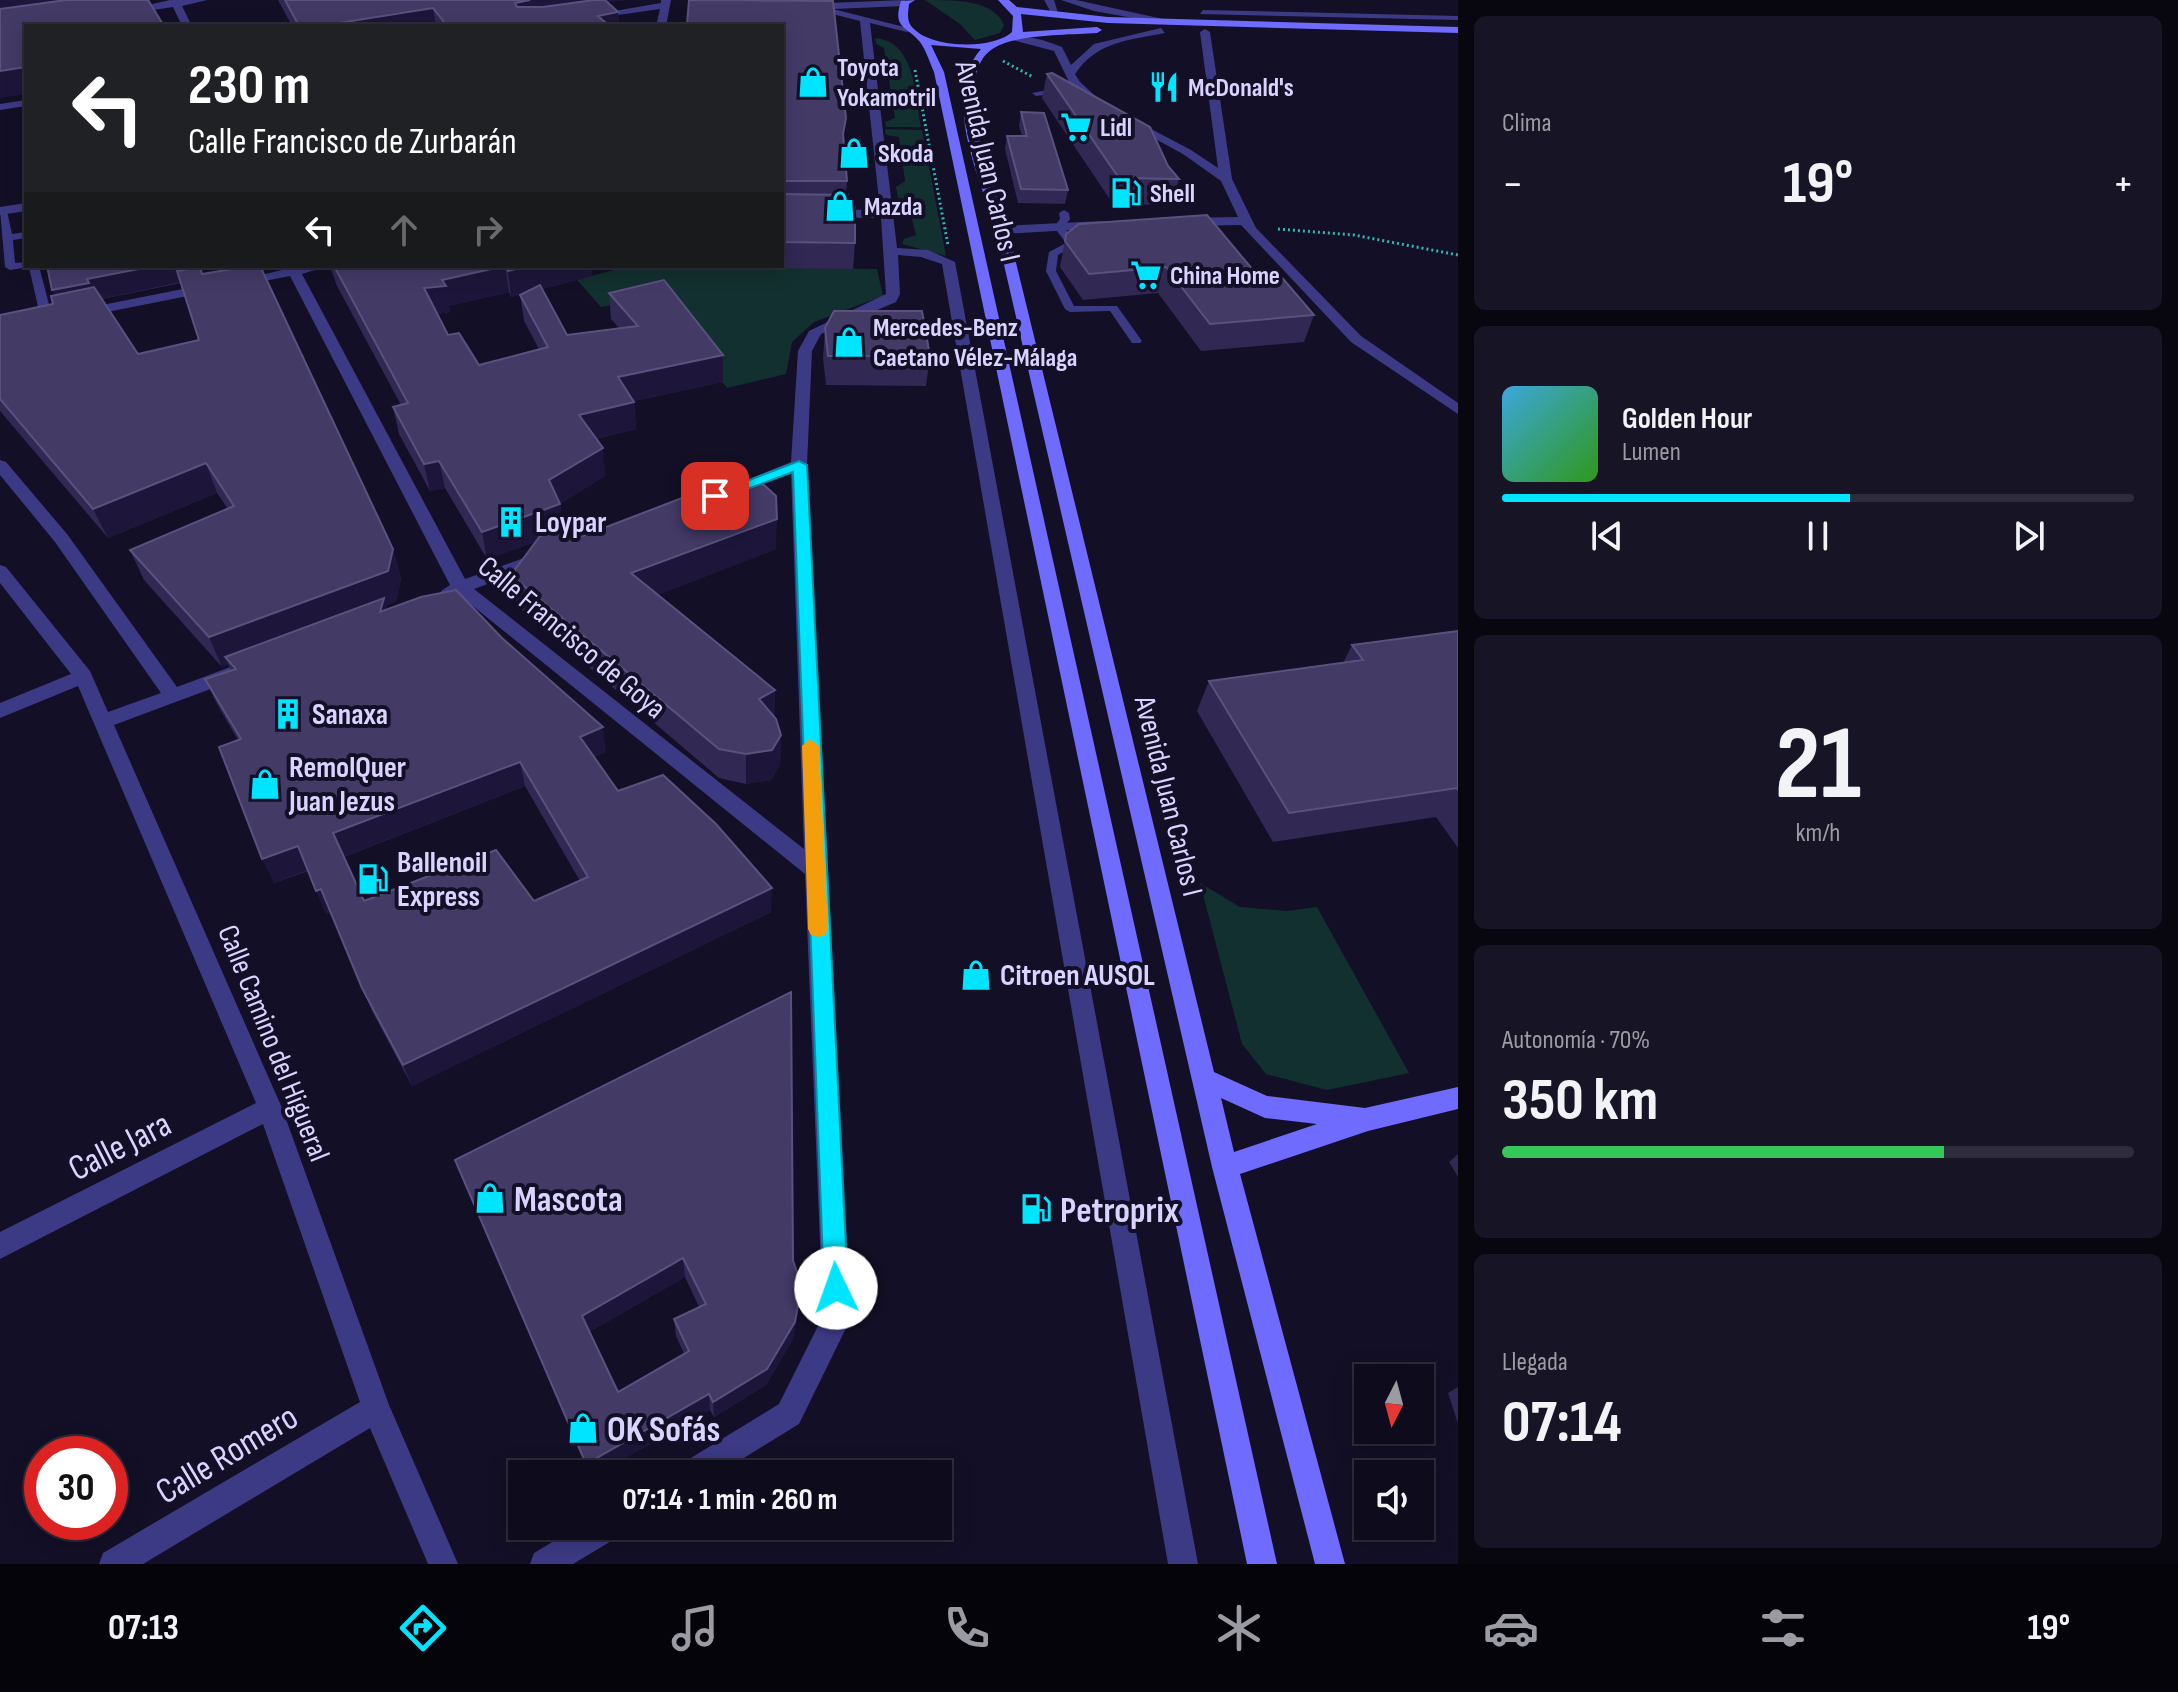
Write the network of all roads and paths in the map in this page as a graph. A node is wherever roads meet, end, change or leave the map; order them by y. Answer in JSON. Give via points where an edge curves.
{"nodes":[{"id":1,"x":202,"y":0,"type":"edge"},
{"id":2,"x":783,"y":0,"type":"edge"},
{"id":3,"x":1003,"y":0,"type":"edge"},
{"id":4,"x":1049,"y":0,"type":"edge"},
{"id":5,"x":1066,"y":0,"type":"edge"},
{"id":6,"x":907,"y":1,"type":"edge"},
{"id":7,"x":175,"y":2,"type":"edge"},
{"id":8,"x":666,"y":2,"type":"edge"},
{"id":9,"x":812,"y":7,"type":"junction"},
{"id":10,"x":1014,"y":10,"type":"junction"},
{"id":11,"x":117,"y":12,"type":"edge"},
{"id":12,"x":1203,"y":12,"type":"dead end"},
{"id":13,"x":1056,"y":14,"type":"junction"},
{"id":14,"x":1458,"y":18,"type":"edge"},
{"id":15,"x":571,"y":19,"type":"edge"},
{"id":16,"x":865,"y":21,"type":"junction"},
{"id":17,"x":1172,"y":22,"type":"junction"},
{"id":18,"x":186,"y":24,"type":"edge"},
{"id":19,"x":661,"y":24,"type":"edge"},
{"id":20,"x":1458,"y":30,"type":"edge"},
{"id":21,"x":1161,"y":31,"type":"junction"},
{"id":22,"x":1205,"y":32,"type":"junction"},
{"id":23,"x":916,"y":34,"type":"junction"},
{"id":24,"x":1015,"y":37,"type":"junction"},
{"id":25,"x":1458,"y":37,"type":"edge"},
{"id":26,"x":989,"y":47,"type":"junction"},
{"id":27,"x":914,"y":67,"type":"dead end"},
{"id":28,"x":1071,"y":72,"type":"junction"},
{"id":29,"x":1077,"y":87,"type":"junction"},
{"id":30,"x":1036,"y":93,"type":"dead end"},
{"id":31,"x":24,"y":103,"type":"edge"},
{"id":32,"x":0,"y":107,"type":"edge"},
{"id":33,"x":1104,"y":107,"type":"edge"},
{"id":34,"x":1116,"y":113,"type":"edge"},
{"id":35,"x":1226,"y":179,"type":"junction"},
{"id":36,"x":935,"y":180,"type":"dead end"},
{"id":37,"x":24,"y":207,"type":"edge"},
{"id":38,"x":1,"y":211,"type":"edge"},
{"id":39,"x":784,"y":213,"type":"edge"},
{"id":40,"x":1064,"y":213,"type":"dead end"},
{"id":41,"x":885,"y":214,"type":"junction"},
{"id":42,"x":1246,"y":221,"type":"junction"},
{"id":43,"x":1169,"y":223,"type":"edge"},
{"id":44,"x":1122,"y":225,"type":"edge"},
{"id":45,"x":24,"y":226,"type":"edge"},
{"id":46,"x":1059,"y":227,"type":"junction"},
{"id":47,"x":1002,"y":230,"type":"junction"},
{"id":48,"x":7,"y":234,"type":"junction"},
{"id":49,"x":24,"y":235,"type":"edge"},
{"id":50,"x":891,"y":251,"type":"junction"},
{"id":51,"x":1458,"y":255,"type":"edge"},
{"id":52,"x":24,"y":265,"type":"edge"},
{"id":53,"x":34,"y":268,"type":"edge"},
{"id":54,"x":292,"y":269,"type":"edge"},
{"id":55,"x":232,"y":284,"type":"edge"},
{"id":56,"x":216,"y":287,"type":"edge"},
{"id":57,"x":41,"y":322,"type":"joint"},
{"id":58,"x":1136,"y":341,"type":"dead end"},
{"id":59,"x":1458,"y":410,"type":"edge"},
{"id":60,"x":0,"y":465,"type":"edge"},
{"id":61,"x":799,"y":465,"type":"junction"},
{"id":62,"x":711,"y":497,"type":"edge"},
{"id":63,"x":563,"y":550,"type":"edge"},
{"id":64,"x":0,"y":571,"type":"edge"},
{"id":65,"x":460,"y":587,"type":"junction"},
{"id":66,"x":431,"y":598,"type":"edge"},
{"id":67,"x":245,"y":669,"type":"edge"},
{"id":68,"x":83,"y":676,"type":"junction"},
{"id":69,"x":173,"y":696,"type":"junction"},
{"id":70,"x":0,"y":711,"type":"edge"},
{"id":71,"x":103,"y":722,"type":"junction"},
{"id":72,"x":815,"y":870,"type":"junction"},
{"id":73,"x":1207,"y":1080,"type":"junction"},
{"id":74,"x":1458,"y":1098,"type":"edge"},
{"id":75,"x":270,"y":1108,"type":"junction"},
{"id":76,"x":1368,"y":1119,"type":"junction"},
{"id":77,"x":1225,"y":1167,"type":"junction"},
{"id":78,"x":0,"y":1246,"type":"edge"},
{"id":79,"x":376,"y":1408,"type":"junction"},
{"id":80,"x":714,"y":1460,"type":"edge"},
{"id":81,"x":584,"y":1540,"type":"edge"},
{"id":82,"x":114,"y":1564,"type":"edge"},
{"id":83,"x":443,"y":1564,"type":"edge"},
{"id":84,"x":545,"y":1564,"type":"edge"},
{"id":85,"x":1183,"y":1564,"type":"edge"},
{"id":86,"x":1262,"y":1564,"type":"edge"},
{"id":87,"x":1330,"y":1564,"type":"edge"}],
"edges":[{"from":1,"to":7,"type":"street"},
{"from":2,"to":9,"type":"street"},
{"from":3,"to":10,"type":"street"},
{"from":4,"to":13,"type":"street"},
{"from":5,"to":17,"type":"street"},
{"from":6,"to":9,"type":"street"},
{"from":6,"to":23,"type":"street","name":"Avenida Juan Carlos I","via":[[900,13]]},
{"from":7,"to":11,"type":"street"},
{"from":7,"to":18,"type":"street"},
{"from":8,"to":15,"type":"street"},
{"from":8,"to":19,"type":"street"},
{"from":9,"to":16,"type":"street"},
{"from":10,"to":13,"type":"street"},
{"from":10,"to":24,"type":"street","via":[[1019,18]]},
{"from":12,"to":14,"type":"lane"},
{"from":13,"to":17,"type":"street"},
{"from":16,"to":23,"type":"street"},
{"from":16,"to":41,"type":"street"},
{"from":17,"to":20,"type":"street"},
{"from":21,"to":22,"type":"street"},
{"from":21,"to":24,"type":"street","via":[[1098,29]]},
{"from":21,"to":28,"type":"street","via":[[1091,49]]},
{"from":22,"to":25,"type":"street"},
{"from":22,"to":35,"type":"street"},
{"from":23,"to":26,"type":"street","via":[[955,46]]},
{"from":23,"to":86,"type":"street","name":"Avenida Juan Carlos I","via":[[934,56],[939,72]]},
{"from":24,"to":26,"type":"street"},
{"from":24,"to":28,"type":"street","via":[[1053,46]]},
{"from":26,"to":47,"type":"street","name":"Avenida Juan Carlos I","via":[[977,59],[968,82],[974,132]]},
{"from":27,"to":36,"type":"path"},
{"from":28,"to":29,"type":"street"},
{"from":29,"to":30,"type":"lane"},
{"from":29,"to":33,"type":"street"},
{"from":31,"to":32,"type":"street"},
{"from":34,"to":35,"type":"street"},
{"from":35,"to":42,"type":"street"},
{"from":37,"to":38,"type":"street"},
{"from":38,"to":48,"type":"lane"},
{"from":39,"to":41,"type":"street"},
{"from":40,"to":46,"type":"lane"},
{"from":41,"to":50,"type":"street"},
{"from":42,"to":43,"type":"street"},
{"from":42,"to":51,"type":"path","via":[[1258,227],[1354,235]]},
{"from":42,"to":59,"type":"street","via":[[1356,339]]},
{"from":44,"to":46,"type":"street"},
{"from":45,"to":48,"type":"lane"},
{"from":46,"to":47,"type":"street"},
{"from":46,"to":58,"type":"lane","via":[[1072,244],[1053,254],[1051,271],[1070,309],[1113,308]]},
{"from":47,"to":73,"type":"street","name":"Avenida Juan Carlos I"},
{"from":48,"to":49,"type":"lane"},
{"from":48,"to":52,"type":"lane","via":[[10,267]]},
{"from":50,"to":61,"type":"street","via":[[891,299],[880,309],[816,331],[808,340]]},
{"from":50,"to":85,"type":"street","via":[[948,262]]},
{"from":53,"to":57,"type":"lane"},
{"from":54,"to":55,"type":"street"},
{"from":54,"to":65,"type":"street","name":"Calle Francisco de Goya"},
{"from":56,"to":57,"type":"street"},
{"from":60,"to":69,"type":"street","via":[[61,538]]},
{"from":61,"to":62,"type":"street"},
{"from":61,"to":72,"type":"street"},
{"from":63,"to":65,"type":"street"},
{"from":64,"to":68,"type":"street","name":"Calle Camino del Higueral"},
{"from":65,"to":66,"type":"street"},
{"from":65,"to":72,"type":"street","name":"Calle Francisco de Goya"},
{"from":67,"to":69,"type":"street"},
{"from":68,"to":70,"type":"street"},
{"from":68,"to":71,"type":"street","name":"Calle Camino del Higueral"},
{"from":69,"to":71,"type":"street"},
{"from":71,"to":75,"type":"street","name":"Calle Camino del Higueral"},
{"from":72,"to":80,"type":"street","via":[[837,1318],[789,1414]]},
{"from":73,"to":76,"type":"street","via":[[1265,1107]]},
{"from":73,"to":77,"type":"street","name":"Avenida Juan Carlos I"},
{"from":74,"to":76,"type":"street"},
{"from":75,"to":78,"type":"street","name":"Calle Jara"},
{"from":75,"to":79,"type":"street","name":"Calle Camino del Higueral"},
{"from":76,"to":77,"type":"street"},
{"from":77,"to":87,"type":"street","name":"Avenida Juan Carlos I"},
{"from":79,"to":82,"type":"street","name":"Calle Romero"},
{"from":79,"to":83,"type":"street","name":"Calle Camino del Higueral"},
{"from":81,"to":84,"type":"street"}]}
